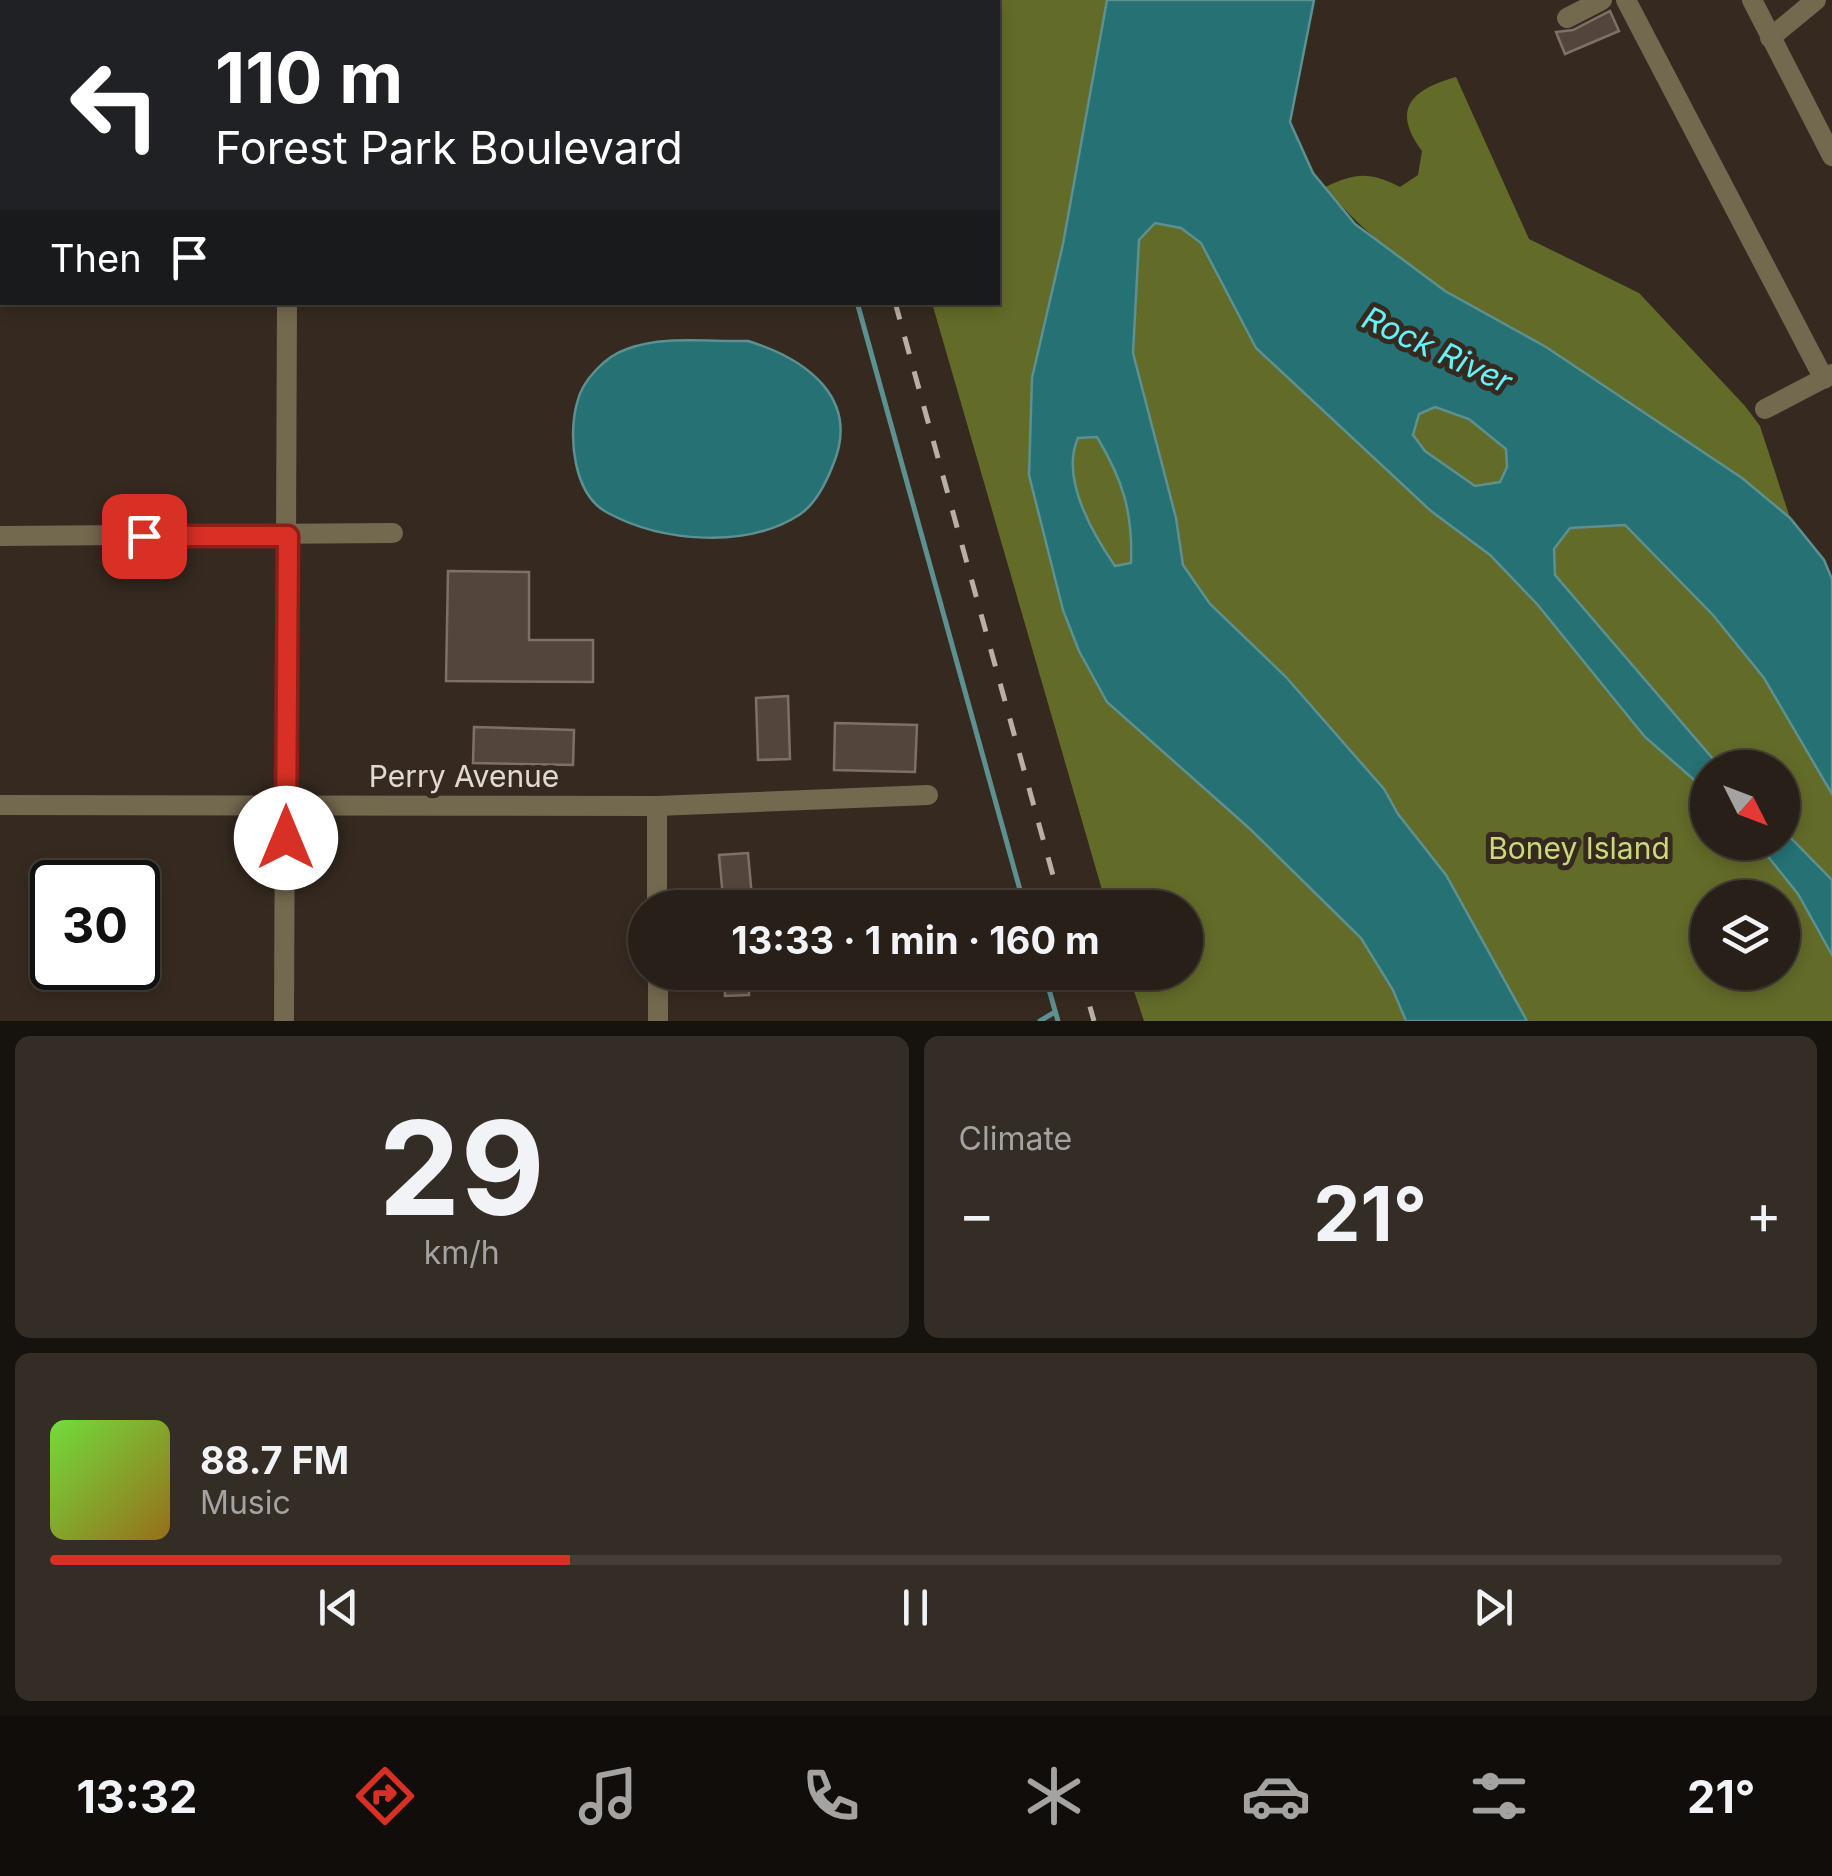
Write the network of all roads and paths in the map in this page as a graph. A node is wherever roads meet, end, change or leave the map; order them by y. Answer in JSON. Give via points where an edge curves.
{"nodes":[{"id":1,"x":1602,"y":0,"type":"edge"},
{"id":2,"x":1626,"y":0,"type":"edge"},
{"id":3,"x":1752,"y":0,"type":"edge"},
{"id":4,"x":1816,"y":0,"type":"edge"},
{"id":5,"x":1567,"y":18,"type":"dead end"},
{"id":6,"x":1770,"y":38,"type":"junction"},
{"id":7,"x":1832,"y":156,"type":"edge"},
{"id":8,"x":288,"y":305,"type":"edge"},
{"id":9,"x":1828,"y":376,"type":"edge"},
{"id":10,"x":1765,"y":410,"type":"dead end"},
{"id":11,"x":393,"y":533,"type":"dead end"},
{"id":12,"x":0,"y":536,"type":"edge"},
{"id":13,"x":288,"y":536,"type":"junction"},
{"id":14,"x":928,"y":795,"type":"dead end"},
{"id":15,"x":0,"y":805,"type":"edge"},
{"id":16,"x":657,"y":806,"type":"junction"},
{"id":17,"x":286,"y":808,"type":"junction"},
{"id":18,"x":658,"y":890,"type":"edge"},
{"id":19,"x":658,"y":990,"type":"edge"},
{"id":20,"x":284,"y":1021,"type":"edge"},
{"id":21,"x":658,"y":1021,"type":"edge"}],
"edges":[{"from":1,"to":5,"type":"street"},
{"from":2,"to":9,"type":"street"},
{"from":3,"to":6,"type":"street"},
{"from":4,"to":6,"type":"street"},
{"from":6,"to":7,"type":"street"},
{"from":8,"to":13,"type":"street"},
{"from":9,"to":10,"type":"street"},
{"from":11,"to":13,"type":"street"},
{"from":12,"to":13,"type":"street"},
{"from":13,"to":17,"type":"street"},
{"from":14,"to":16,"type":"street","name":"Perry Avenue"},
{"from":15,"to":17,"type":"street","name":"Perry Avenue"},
{"from":16,"to":17,"type":"street","name":"Perry Avenue"},
{"from":16,"to":18,"type":"street"},
{"from":17,"to":20,"type":"street"},
{"from":19,"to":21,"type":"street"}]}
